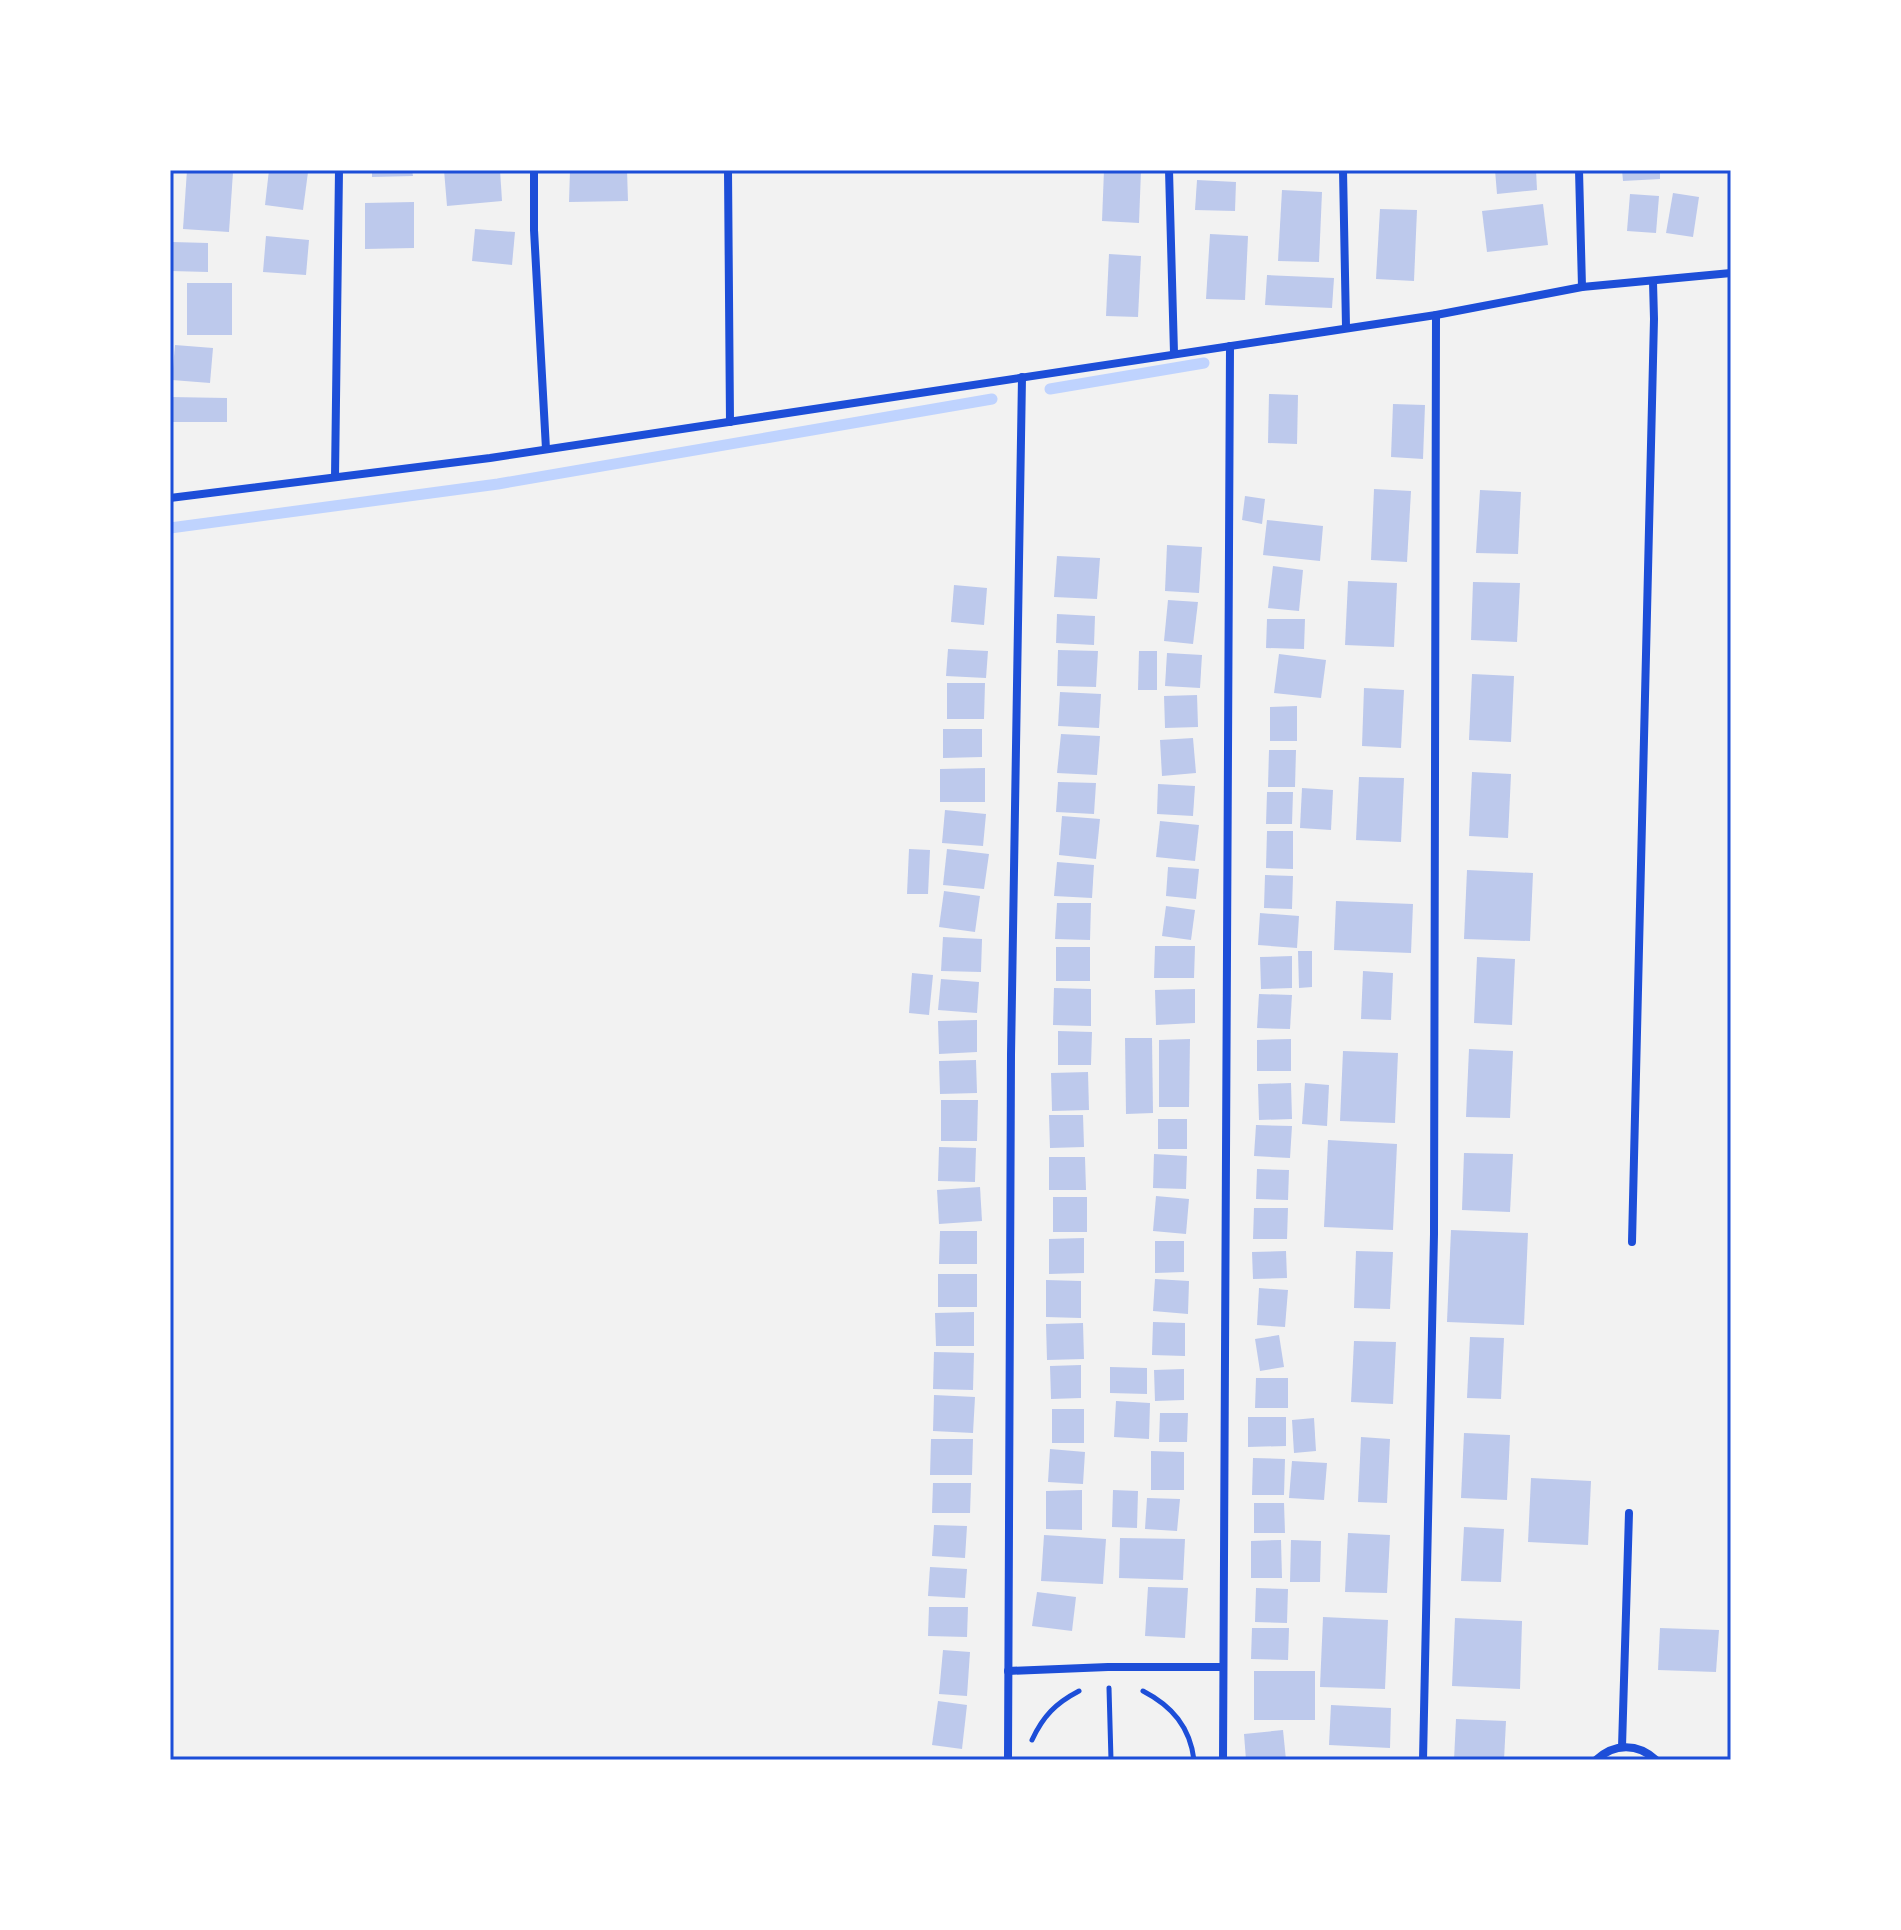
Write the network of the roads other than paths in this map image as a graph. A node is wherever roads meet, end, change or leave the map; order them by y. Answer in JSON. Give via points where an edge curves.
{"nodes":[{"id":1,"x":339,"y":170,"type":"edge"},
{"id":2,"x":534,"y":170,"type":"edge"},
{"id":3,"x":728,"y":170,"type":"edge"},
{"id":4,"x":1169,"y":170,"type":"edge"},
{"id":5,"x":1343,"y":170,"type":"edge"},
{"id":6,"x":1579,"y":170,"type":"edge"},
{"id":7,"x":1731,"y":273,"type":"edge"},
{"id":8,"x":1653,"y":282,"type":"junction"},
{"id":9,"x":1582,"y":287,"type":"junction"},
{"id":10,"x":1436,"y":315,"type":"junction"},
{"id":11,"x":1346,"y":327,"type":"junction"},
{"id":12,"x":1230,"y":346,"type":"junction"},
{"id":13,"x":1174,"y":353,"type":"junction"},
{"id":14,"x":1022,"y":377,"type":"junction"},
{"id":15,"x":730,"y":422,"type":"junction"},
{"id":16,"x":546,"y":449,"type":"junction"},
{"id":17,"x":335,"y":477,"type":"junction"},
{"id":18,"x":170,"y":498,"type":"edge"},
{"id":19,"x":1632,"y":1242,"type":"dead end"},
{"id":20,"x":1629,"y":1513,"type":"dead end"},
{"id":21,"x":1222,"y":1667,"type":"junction"},
{"id":22,"x":1008,"y":1671,"type":"junction"},
{"id":23,"x":1622,"y":1747,"type":"junction"},
{"id":24,"x":1008,"y":1760,"type":"edge"},
{"id":25,"x":1223,"y":1760,"type":"edge"},
{"id":26,"x":1423,"y":1760,"type":"edge"},
{"id":27,"x":1596,"y":1760,"type":"edge"},
{"id":28,"x":1656,"y":1760,"type":"edge"}],
"edges":[{"from":1,"to":17,"type":"street"},
{"from":2,"to":16,"type":"street"},
{"from":3,"to":15,"type":"street"},
{"from":4,"to":13,"type":"street"},
{"from":5,"to":11,"type":"street"},
{"from":6,"to":9,"type":"street"},
{"from":7,"to":8,"type":"street"},
{"from":8,"to":9,"type":"street"},
{"from":8,"to":19,"type":"street"},
{"from":9,"to":10,"type":"street"},
{"from":10,"to":11,"type":"street"},
{"from":10,"to":26,"type":"street","via":[[1434,1234]]},
{"from":11,"to":12,"type":"street"},
{"from":12,"to":13,"type":"street"},
{"from":12,"to":21,"type":"street"},
{"from":13,"to":14,"type":"street"},
{"from":14,"to":15,"type":"street"},
{"from":14,"to":22,"type":"street"},
{"from":15,"to":16,"type":"street"},
{"from":16,"to":17,"type":"street"},
{"from":17,"to":18,"type":"street"},
{"from":20,"to":23,"type":"street"},
{"from":21,"to":22,"type":"street"},
{"from":21,"to":25,"type":"street"},
{"from":22,"to":24,"type":"street"},
{"from":23,"to":27,"type":"street"},
{"from":23,"to":28,"type":"street","via":[[1635,1747]]}]}
